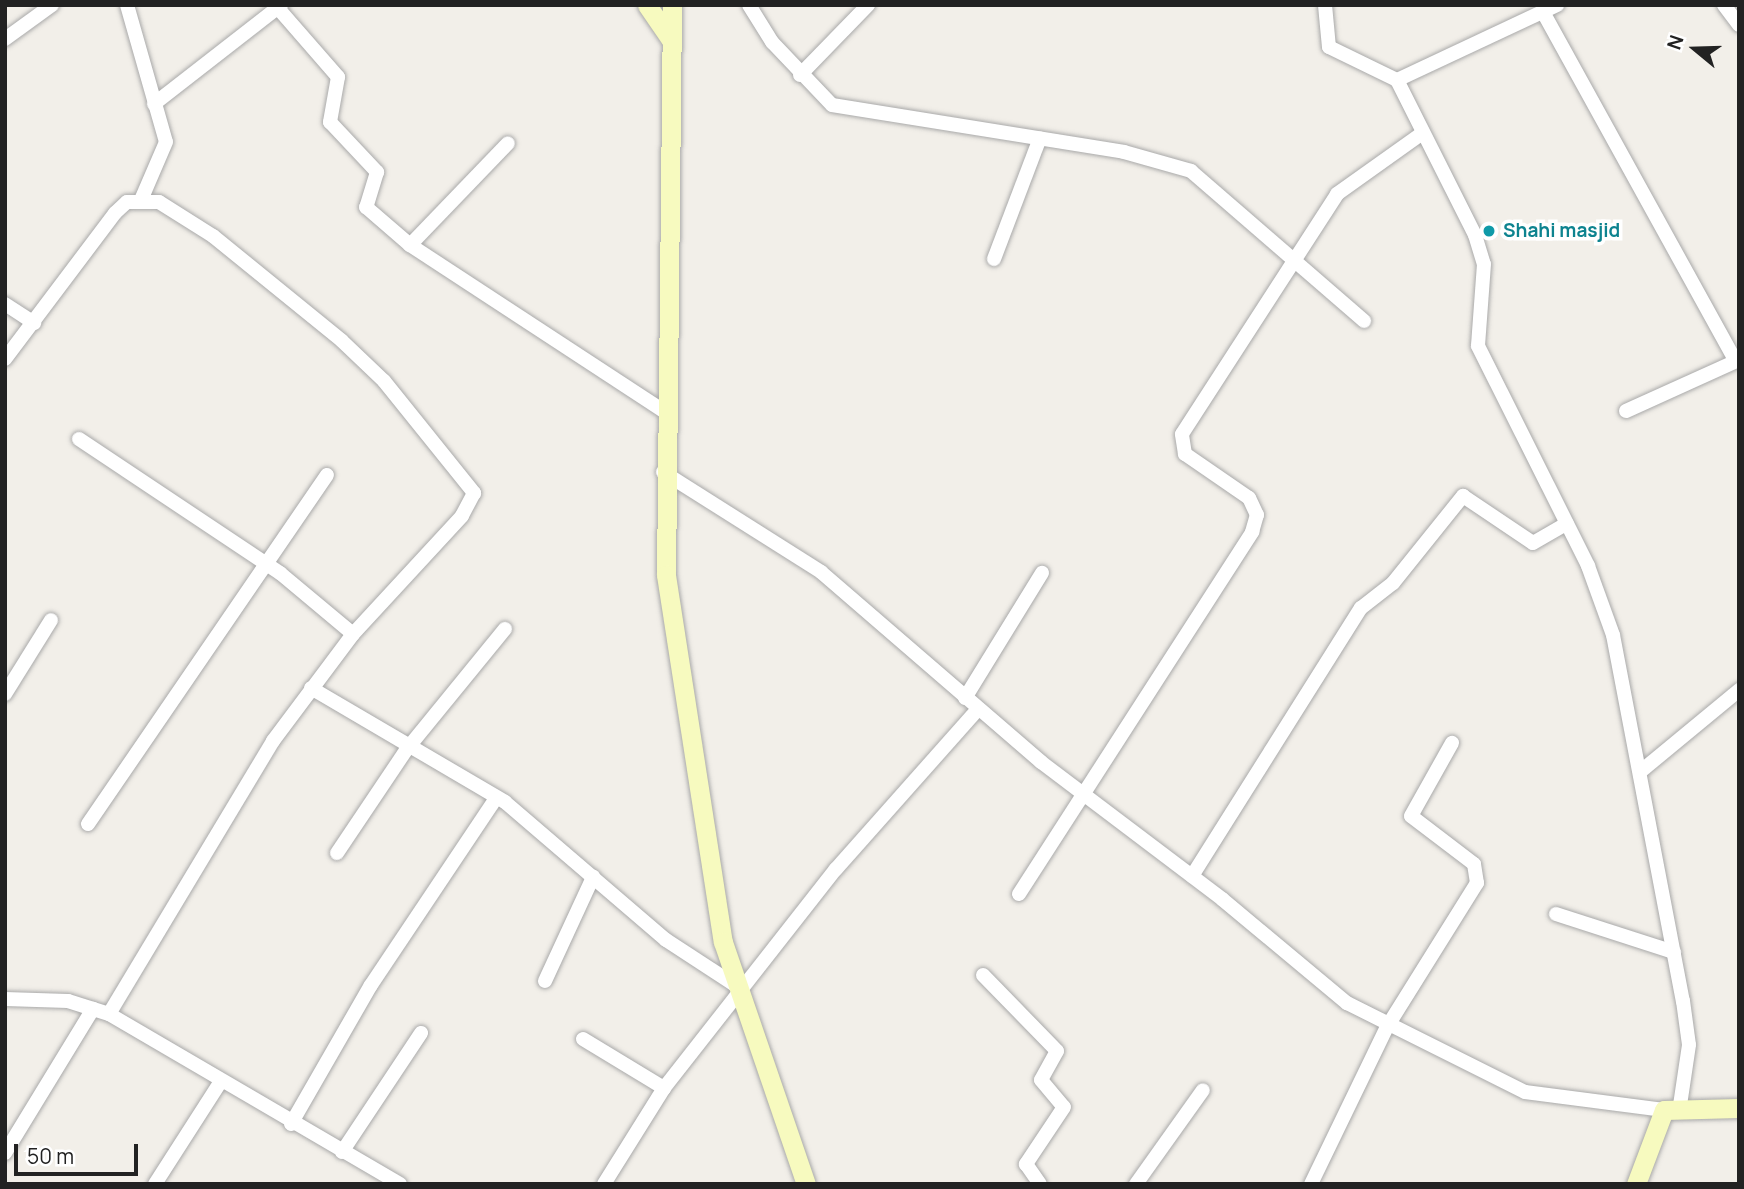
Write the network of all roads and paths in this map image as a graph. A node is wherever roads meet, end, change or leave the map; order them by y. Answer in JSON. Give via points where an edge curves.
{"nodes":[{"id":1,"x":52,"y":5,"type":"edge"},
{"id":2,"x":127,"y":5,"type":"edge"},
{"id":3,"x":647,"y":5,"type":"edge"},
{"id":4,"x":672,"y":5,"type":"edge"},
{"id":5,"x":749,"y":5,"type":"edge"},
{"id":6,"x":868,"y":5,"type":"edge"},
{"id":7,"x":1325,"y":5,"type":"edge"},
{"id":8,"x":1557,"y":5,"type":"edge"},
{"id":9,"x":1724,"y":5,"type":"edge"},
{"id":10,"x":279,"y":6,"type":"edge"},
{"id":11,"x":1543,"y":12,"type":"junction"},
{"id":12,"x":1739,"y":25,"type":"edge"},
{"id":13,"x":5,"y":39,"type":"edge"},
{"id":14,"x":671,"y":40,"type":"junction"},
{"id":15,"x":800,"y":75,"type":"junction"},
{"id":16,"x":1397,"y":80,"type":"junction"},
{"id":17,"x":154,"y":104,"type":"junction"},
{"id":18,"x":1421,"y":134,"type":"junction"},
{"id":19,"x":1040,"y":138,"type":"junction"},
{"id":20,"x":508,"y":143,"type":"dead end"},
{"id":21,"x":141,"y":200,"type":"junction"},
{"id":22,"x":410,"y":245,"type":"junction"},
{"id":23,"x":1291,"y":258,"type":"junction"},
{"id":24,"x":994,"y":259,"type":"dead end"},
{"id":25,"x":5,"y":304,"type":"edge"},
{"id":26,"x":1364,"y":321,"type":"dead end"},
{"id":27,"x":34,"y":323,"type":"junction"},
{"id":28,"x":5,"y":359,"type":"edge"},
{"id":29,"x":1737,"y":360,"type":"edge"},
{"id":30,"x":1626,"y":411,"type":"dead end"},
{"id":31,"x":665,"y":412,"type":"junction"},
{"id":32,"x":79,"y":439,"type":"dead end"},
{"id":33,"x":663,"y":472,"type":"junction"},
{"id":34,"x":327,"y":475,"type":"dead end"},
{"id":35,"x":1567,"y":523,"type":"junction"},
{"id":36,"x":266,"y":563,"type":"junction"},
{"id":37,"x":1042,"y":573,"type":"dead end"},
{"id":38,"x":51,"y":620,"type":"dead end"},
{"id":39,"x":506,"y":629,"type":"dead end"},
{"id":40,"x":353,"y":634,"type":"junction"},
{"id":41,"x":311,"y":688,"type":"junction"},
{"id":42,"x":1739,"y":690,"type":"edge"},
{"id":43,"x":5,"y":694,"type":"edge"},
{"id":44,"x":965,"y":698,"type":"junction"},
{"id":45,"x":978,"y":709,"type":"junction"},
{"id":46,"x":1452,"y":743,"type":"dead end"},
{"id":47,"x":407,"y":750,"type":"junction"},
{"id":48,"x":1640,"y":772,"type":"junction"},
{"id":49,"x":1084,"y":794,"type":"junction"},
{"id":50,"x":496,"y":798,"type":"junction"},
{"id":51,"x":88,"y":824,"type":"dead end"},
{"id":52,"x":337,"y":853,"type":"dead end"},
{"id":53,"x":1192,"y":876,"type":"junction"},
{"id":54,"x":593,"y":877,"type":"junction"},
{"id":55,"x":1019,"y":894,"type":"dead end"},
{"id":56,"x":1556,"y":915,"type":"dead end"},
{"id":57,"x":1674,"y":952,"type":"junction"},
{"id":58,"x":983,"y":975,"type":"dead end"},
{"id":59,"x":545,"y":981,"type":"dead end"},
{"id":60,"x":737,"y":992,"type":"junction"},
{"id":61,"x":5,"y":999,"type":"edge"},
{"id":62,"x":93,"y":1009,"type":"junction"},
{"id":63,"x":109,"y":1014,"type":"junction"},
{"id":64,"x":1387,"y":1027,"type":"junction"},
{"id":65,"x":421,"y":1033,"type":"dead end"},
{"id":66,"x":583,"y":1039,"type":"dead end"},
{"id":67,"x":221,"y":1081,"type":"junction"},
{"id":68,"x":664,"y":1088,"type":"junction"},
{"id":69,"x":1203,"y":1090,"type":"dead end"},
{"id":70,"x":1672,"y":1108,"type":"junction"},
{"id":71,"x":1739,"y":1108,"type":"edge"},
{"id":72,"x":291,"y":1124,"type":"junction"},
{"id":73,"x":342,"y":1152,"type":"junction"},
{"id":74,"x":5,"y":1153,"type":"edge"},
{"id":75,"x":392,"y":1182,"type":"edge"},
{"id":76,"x":155,"y":1184,"type":"edge"},
{"id":77,"x":604,"y":1184,"type":"edge"},
{"id":78,"x":806,"y":1184,"type":"edge"},
{"id":79,"x":1040,"y":1184,"type":"edge"},
{"id":80,"x":1136,"y":1184,"type":"edge"},
{"id":81,"x":1311,"y":1184,"type":"edge"},
{"id":82,"x":1636,"y":1184,"type":"edge"}],
"edges":[{"from":1,"to":13,"type":"street"},
{"from":2,"to":17,"type":"street"},
{"from":3,"to":14,"type":"main road"},
{"from":4,"to":14,"type":"main road"},
{"from":5,"to":15,"type":"street"},
{"from":6,"to":15,"type":"street"},
{"from":7,"to":16,"type":"street","via":[[1329,47]]},
{"from":8,"to":11,"type":"street"},
{"from":9,"to":12,"type":"street"},
{"from":10,"to":17,"type":"street"},
{"from":10,"to":22,"type":"street","via":[[338,77],[330,122],[377,172],[366,207]]},
{"from":11,"to":16,"type":"street"},
{"from":11,"to":29,"type":"street"},
{"from":14,"to":31,"type":"main road"},
{"from":15,"to":19,"type":"street","via":[[832,105],[857,114]]},
{"from":16,"to":18,"type":"street"},
{"from":17,"to":21,"type":"street","via":[[164,153]]},
{"from":18,"to":23,"type":"street","via":[[1350,180]]},
{"from":18,"to":35,"type":"street","via":[[1484,264],[1478,346]]},
{"from":19,"to":23,"type":"street","via":[[1191,171]]},
{"from":19,"to":24,"type":"street"},
{"from":20,"to":22,"type":"street"},
{"from":21,"to":27,"type":"street","via":[[116,213]]},
{"from":21,"to":40,"type":"street","via":[[159,202],[213,236],[342,341],[384,381],[474,493],[427,558]]},
{"from":22,"to":31,"type":"street"},
{"from":23,"to":26,"type":"street"},
{"from":23,"to":49,"type":"street","via":[[1181,445],[1185,454],[1249,498],[1257,515],[1252,532]]},
{"from":25,"to":27,"type":"street"},
{"from":27,"to":28,"type":"street"},
{"from":29,"to":30,"type":"street"},
{"from":31,"to":33,"type":"main road"},
{"from":32,"to":36,"type":"street"},
{"from":33,"to":44,"type":"street","via":[[821,572]]},
{"from":33,"to":60,"type":"main road","via":[[666,575]]},
{"from":34,"to":36,"type":"street"},
{"from":35,"to":48,"type":"street","via":[[1612,635]]},
{"from":35,"to":53,"type":"street","via":[[1533,543],[1462,496],[1393,583],[1361,608]]},
{"from":36,"to":40,"type":"street"},
{"from":36,"to":51,"type":"street"},
{"from":37,"to":44,"type":"street"},
{"from":38,"to":43,"type":"street"},
{"from":39,"to":47,"type":"street"},
{"from":40,"to":41,"type":"street"},
{"from":41,"to":47,"type":"street"},
{"from":41,"to":63,"type":"street","via":[[273,741]]},
{"from":42,"to":48,"type":"street"},
{"from":44,"to":45,"type":"street"},
{"from":45,"to":49,"type":"street"},
{"from":45,"to":60,"type":"street","via":[[886,807]]},
{"from":46,"to":64,"type":"street","via":[[1411,816],[1480,870]]},
{"from":47,"to":50,"type":"street"},
{"from":47,"to":52,"type":"street"},
{"from":48,"to":57,"type":"street"},
{"from":49,"to":53,"type":"street"},
{"from":49,"to":55,"type":"street"},
{"from":50,"to":54,"type":"street"},
{"from":50,"to":72,"type":"street","via":[[371,985]]},
{"from":53,"to":64,"type":"street","via":[[1347,1003]]},
{"from":54,"to":59,"type":"street"},
{"from":54,"to":60,"type":"street","via":[[666,940]]},
{"from":56,"to":57,"type":"street"},
{"from":57,"to":70,"type":"street","via":[[1689,1045]]},
{"from":58,"to":79,"type":"street","via":[[1056,1046],[1041,1080],[1064,1107],[1026,1164]]},
{"from":60,"to":68,"type":"street"},
{"from":60,"to":78,"type":"main road"},
{"from":61,"to":62,"type":"street","via":[[68,1001]]},
{"from":62,"to":63,"type":"street"},
{"from":62,"to":74,"type":"street"},
{"from":63,"to":67,"type":"street"},
{"from":64,"to":70,"type":"street","via":[[1525,1092]]},
{"from":64,"to":81,"type":"street"},
{"from":65,"to":73,"type":"street"},
{"from":66,"to":68,"type":"street"},
{"from":67,"to":72,"type":"street"},
{"from":67,"to":76,"type":"street"},
{"from":68,"to":77,"type":"street"},
{"from":69,"to":80,"type":"street"},
{"from":70,"to":71,"type":"main road"},
{"from":70,"to":82,"type":"main road"},
{"from":72,"to":73,"type":"street"},
{"from":73,"to":75,"type":"street"}]}
